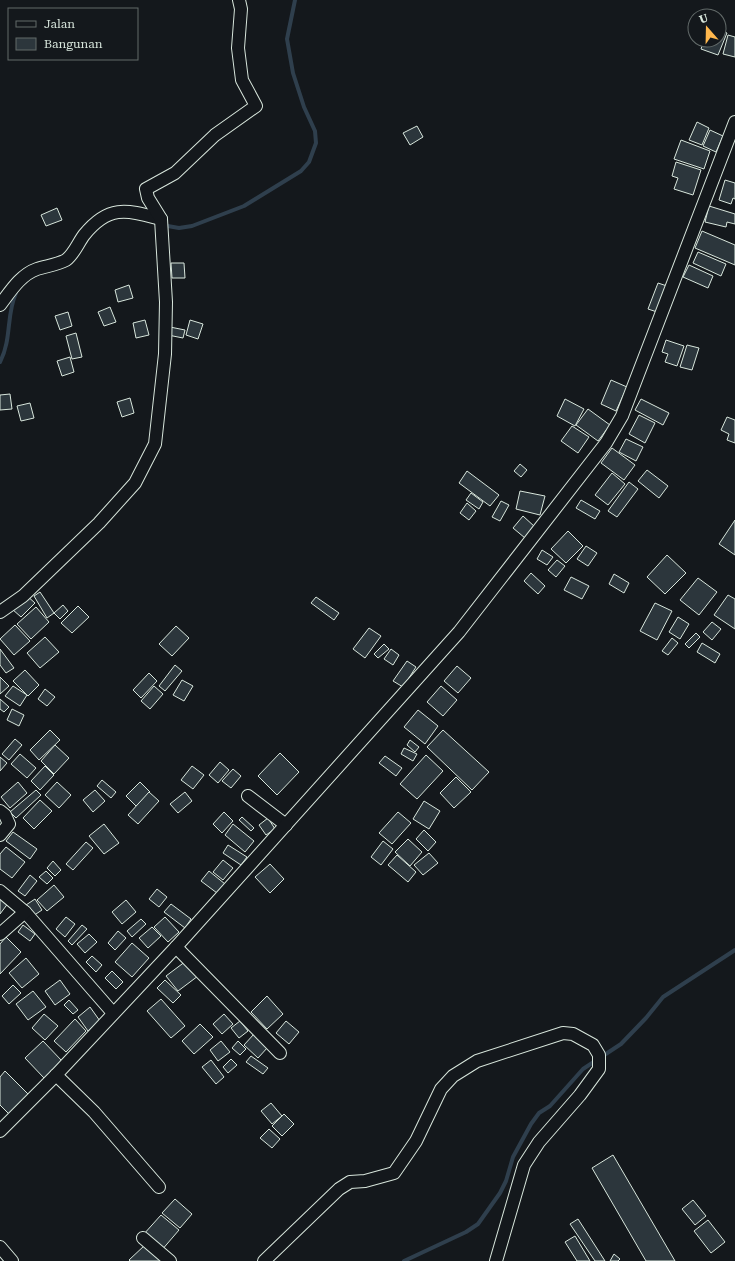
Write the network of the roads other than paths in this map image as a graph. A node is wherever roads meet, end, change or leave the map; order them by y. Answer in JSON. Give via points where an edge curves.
{"nodes":[{"id":1,"x":239,"y":0,"type":"edge"},
{"id":2,"x":735,"y":122,"type":"edge"},
{"id":3,"x":161,"y":219,"type":"junction"},
{"id":4,"x":0,"y":305,"type":"edge"},
{"id":5,"x":0,"y":612,"type":"edge"},
{"id":6,"x":248,"y":796,"type":"dead end"},
{"id":7,"x":0,"y":810,"type":"edge"},
{"id":8,"x":286,"y":825,"type":"junction"},
{"id":9,"x":0,"y":835,"type":"edge"},
{"id":10,"x":0,"y":891,"type":"edge"},
{"id":11,"x":25,"y":912,"type":"junction"},
{"id":12,"x":0,"y":934,"type":"edge"},
{"id":13,"x":176,"y":947,"type":"junction"},
{"id":14,"x":113,"y":1012,"type":"junction"},
{"id":15,"x":280,"y":1053,"type":"dead end"},
{"id":16,"x":56,"y":1075,"type":"junction"},
{"id":17,"x":0,"y":1131,"type":"edge"},
{"id":18,"x":159,"y":1187,"type":"dead end"},
{"id":19,"x":143,"y":1238,"type":"dead end"},
{"id":20,"x":0,"y":1247,"type":"edge"},
{"id":21,"x":12,"y":1261,"type":"edge"},
{"id":22,"x":170,"y":1261,"type":"edge"},
{"id":23,"x":264,"y":1261,"type":"edge"},
{"id":24,"x":496,"y":1261,"type":"edge"}],
"edges":[{"from":1,"to":3,"type":"street","via":[[241,9],[238,48],[242,80],[256,106],[215,135],[175,173],[146,189],[148,198]]},
{"from":2,"to":8,"type":"street","via":[[616,428],[459,632]]},
{"from":3,"to":4,"type":"street","via":[[131,211],[116,212],[104,217],[88,230],[67,259],[28,274]]},
{"from":3,"to":5,"type":"street","via":[[166,302],[165,354],[155,444],[135,484],[23,596]]},
{"from":6,"to":8,"type":"street"},
{"from":7,"to":9,"type":"street","via":[[9,824]]},
{"from":8,"to":13,"type":"street"},
{"from":10,"to":11,"type":"street"},
{"from":11,"to":12,"type":"street"},
{"from":11,"to":14,"type":"street"},
{"from":13,"to":14,"type":"street"},
{"from":13,"to":15,"type":"street"},
{"from":14,"to":16,"type":"street"},
{"from":16,"to":17,"type":"street"},
{"from":16,"to":18,"type":"street","via":[[94,1112]]},
{"from":19,"to":22,"type":"street"},
{"from":20,"to":21,"type":"street"},
{"from":23,"to":24,"type":"street","via":[[339,1188],[350,1182],[365,1181],[394,1173],[416,1141],[441,1089],[453,1076],[477,1061],[525,1044],[563,1032],[573,1034],[596,1048],[600,1059],[599,1069],[539,1142],[524,1165]]}]}
